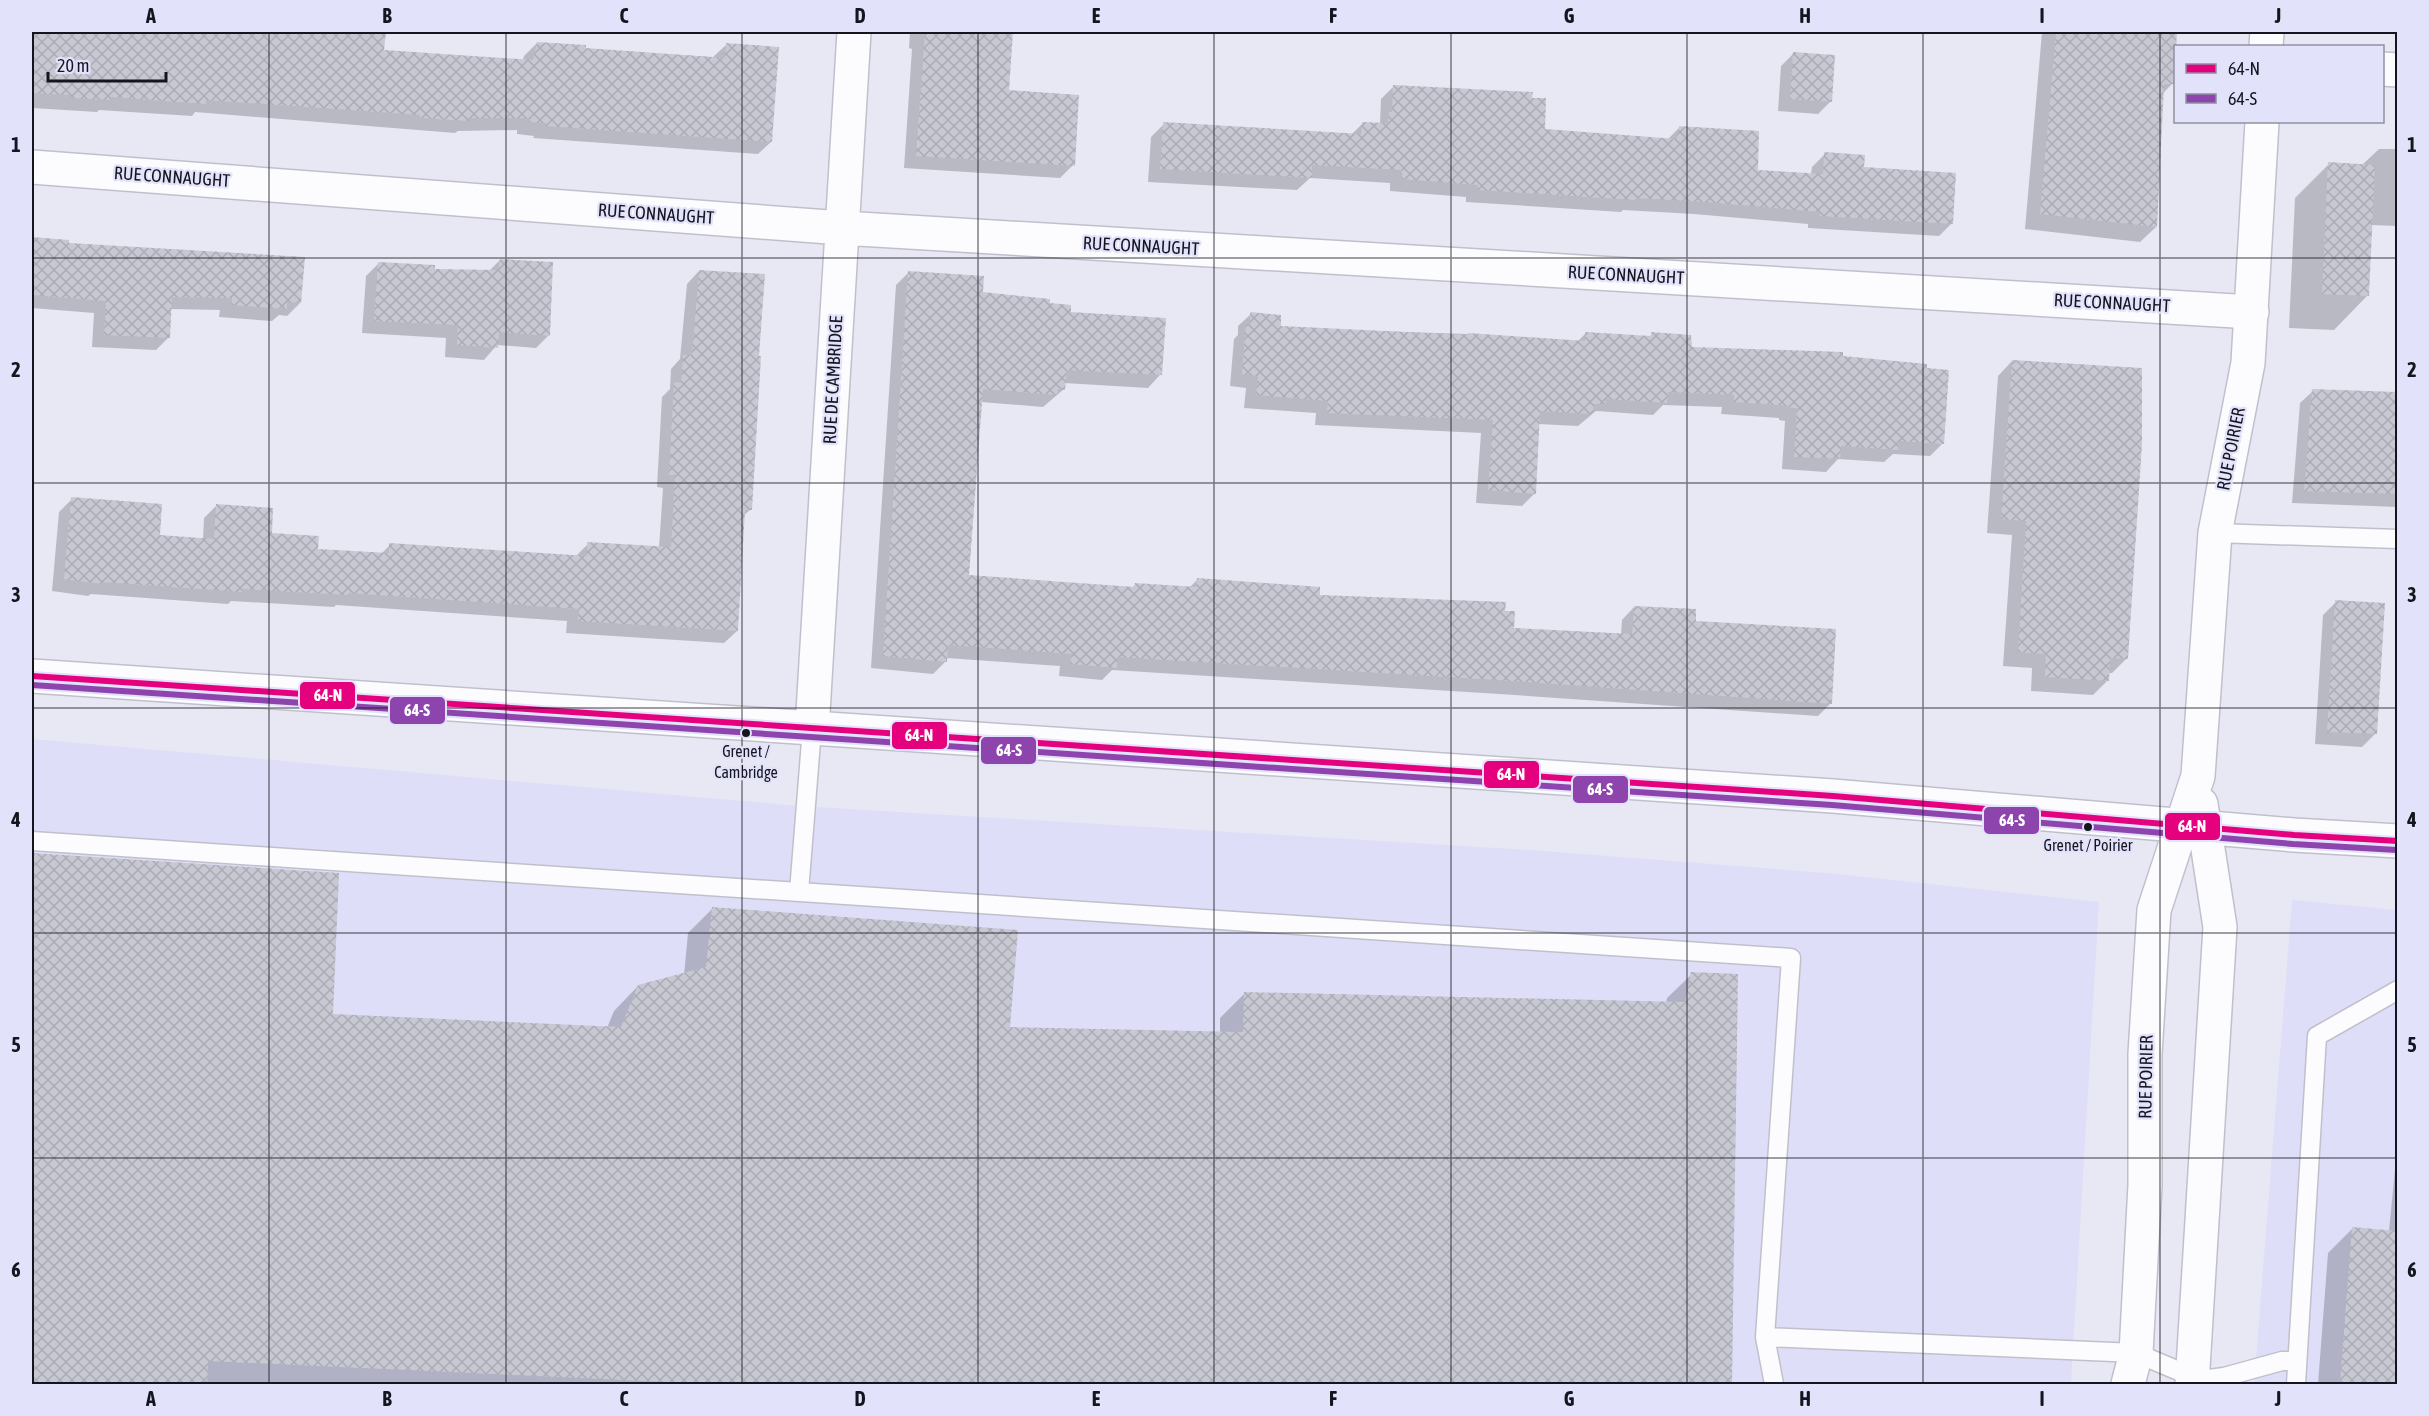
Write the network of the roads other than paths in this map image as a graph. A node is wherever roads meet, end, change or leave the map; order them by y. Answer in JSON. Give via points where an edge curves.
{"nodes":[{"id":1,"x":854,"y":32,"type":"edge"},
{"id":2,"x":2262,"y":123,"type":"edge"},
{"id":3,"x":32,"y":167,"type":"edge"},
{"id":4,"x":842,"y":228,"type":"junction"},
{"id":5,"x":2252,"y":312,"type":"junction"},
{"id":6,"x":2215,"y":533,"type":"junction"},
{"id":7,"x":2397,"y":539,"type":"edge"},
{"id":8,"x":32,"y":676,"type":"edge"},
{"id":9,"x":812,"y":729,"type":"junction"},
{"id":10,"x":2194,"y":825,"type":"junction"},
{"id":11,"x":32,"y":841,"type":"edge"},
{"id":12,"x":2397,"y":841,"type":"edge"},
{"id":13,"x":799,"y":891,"type":"junction"},
{"id":14,"x":2397,"y":990,"type":"edge"},
{"id":15,"x":1765,"y":1337,"type":"junction"},
{"id":16,"x":2136,"y":1353,"type":"junction"},
{"id":17,"x":2297,"y":1361,"type":"junction"},
{"id":18,"x":2192,"y":1381,"type":"edge"},
{"id":19,"x":1774,"y":1384,"type":"edge"},
{"id":20,"x":2128,"y":1384,"type":"edge"},
{"id":21,"x":2296,"y":1384,"type":"edge"}],
"edges":[{"from":1,"to":4,"type":"street","name":"RUE DE CAMBRIDGE"},
{"from":2,"to":5,"type":"street","name":"RUE POIRIER"},
{"from":3,"to":4,"type":"street","name":"RUE CONNAUGHT"},
{"from":4,"to":5,"type":"street","name":"RUE CONNAUGHT"},
{"from":4,"to":9,"type":"street","name":"RUE DE CAMBRIDGE"},
{"from":5,"to":6,"type":"street","name":"RUE POIRIER","via":[[2248,363]]},
{"from":6,"to":7,"type":"lane"},
{"from":6,"to":10,"type":"street","name":"RUE POIRIER"},
{"from":8,"to":9,"type":"street"},
{"from":9,"to":10,"type":"street","via":[[1833,796]]},
{"from":9,"to":13,"type":"lane"},
{"from":10,"to":12,"type":"street"},
{"from":10,"to":16,"type":"street","name":"RUE POIRIER","via":[[2154,910],[2145,1053],[2145,1185]]},
{"from":10,"to":18,"type":"street","name":"RUE POIRIER","via":[[2220,927]]},
{"from":11,"to":13,"type":"lane"},
{"from":13,"to":15,"type":"lane","via":[[1791,958]]},
{"from":14,"to":17,"type":"lane","via":[[2317,1036]]},
{"from":15,"to":16,"type":"lane"},
{"from":15,"to":19,"type":"lane"},
{"from":16,"to":18,"type":"lane"},
{"from":16,"to":20,"type":"street","name":"RUE POIRIER"},
{"from":17,"to":18,"type":"lane"},
{"from":17,"to":21,"type":"lane"}]}
